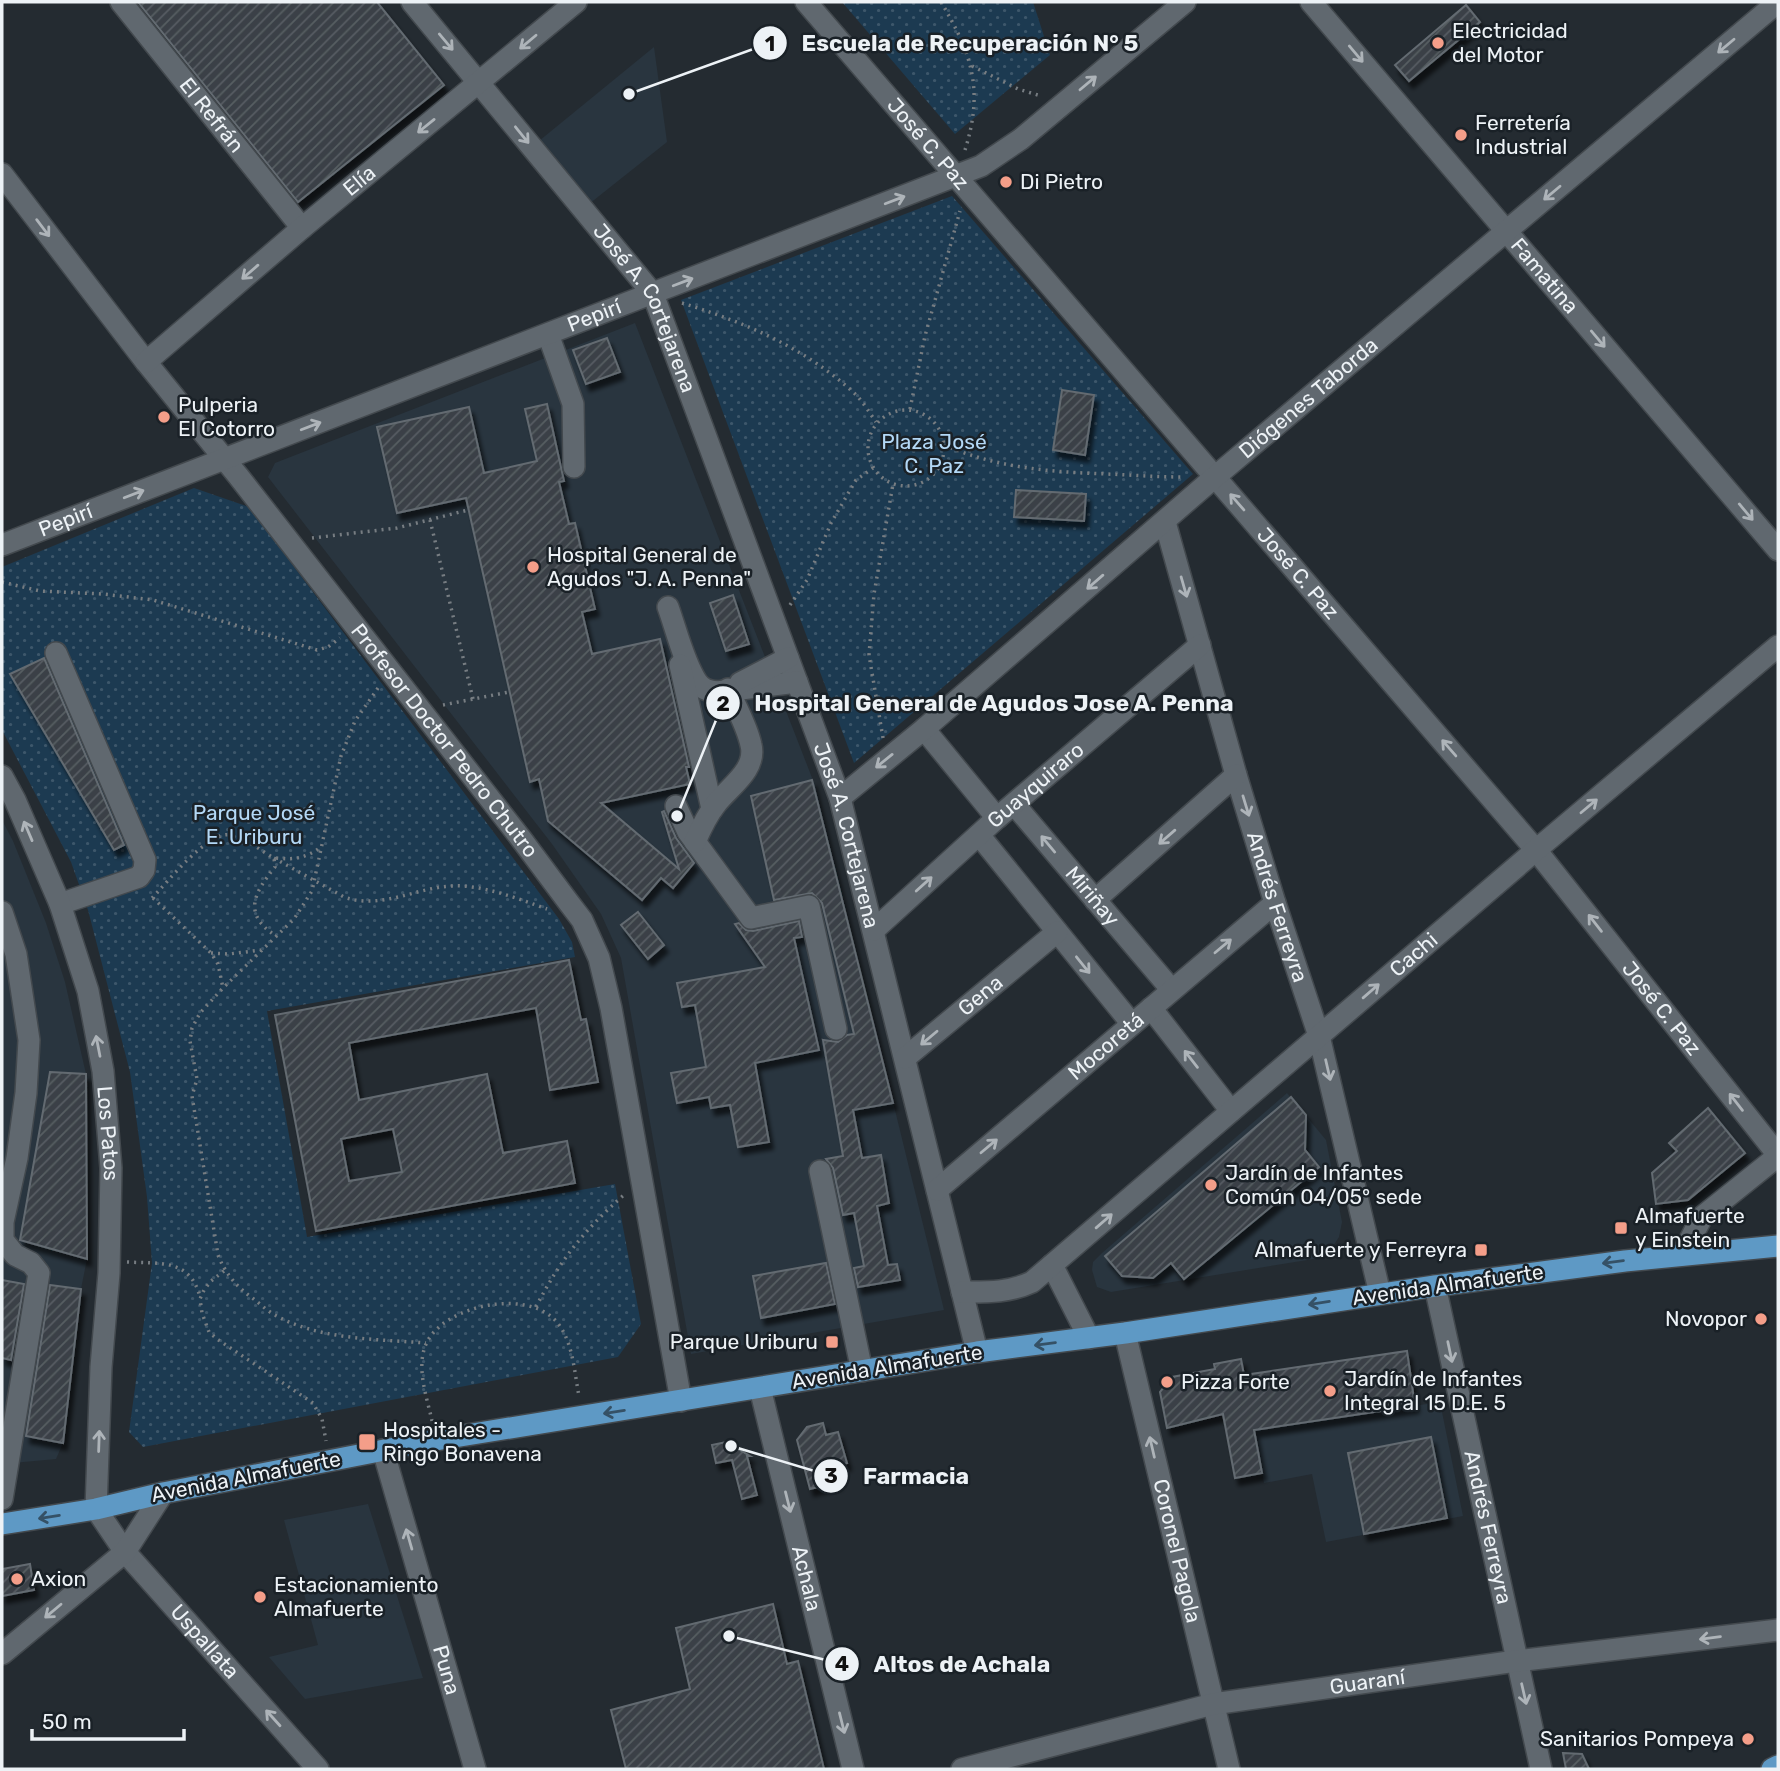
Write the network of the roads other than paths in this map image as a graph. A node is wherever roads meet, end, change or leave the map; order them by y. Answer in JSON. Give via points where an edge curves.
{"nodes":[{"id":1,"x":121,"y":2,"type":"edge"},
{"id":2,"x":412,"y":2,"type":"edge"},
{"id":3,"x":576,"y":2,"type":"edge"},
{"id":4,"x":806,"y":2,"type":"edge"},
{"id":5,"x":1185,"y":2,"type":"edge"},
{"id":6,"x":1311,"y":2,"type":"edge"},
{"id":7,"x":1778,"y":2,"type":"edge"},
{"id":8,"x":479,"y":83,"type":"junction"},
{"id":9,"x":2,"y":174,"type":"edge"},
{"id":10,"x":963,"y":182,"type":"junction"},
{"id":11,"x":302,"y":228,"type":"junction"},
{"id":12,"x":1507,"y":232,"type":"junction"},
{"id":13,"x":653,"y":294,"type":"junction"},
{"id":14,"x":548,"y":334,"type":"junction"},
{"id":15,"x":146,"y":362,"type":"junction"},
{"id":16,"x":225,"y":460,"type":"junction"},
{"id":17,"x":574,"y":467,"type":"dead end"},
{"id":18,"x":1216,"y":476,"type":"junction"},
{"id":19,"x":1165,"y":522,"type":"junction"},
{"id":20,"x":2,"y":544,"type":"edge"},
{"id":21,"x":1778,"y":550,"type":"edge"},
{"id":22,"x":668,"y":607,"type":"dead end"},
{"id":23,"x":678,"y":635,"type":"junction"},
{"id":24,"x":1200,"y":645,"type":"junction"},
{"id":25,"x":1778,"y":646,"type":"edge"},
{"id":26,"x":56,"y":653,"type":"dead end"},
{"id":27,"x":788,"y":659,"type":"junction"},
{"id":28,"x":797,"y":682,"type":"junction"},
{"id":29,"x":728,"y":689,"type":"junction"},
{"id":30,"x":924,"y":729,"type":"junction"},
{"id":31,"x":1236,"y":775,"type":"junction"},
{"id":32,"x":2,"y":776,"type":"edge"},
{"id":33,"x":840,"y":798,"type":"junction"},
{"id":34,"x":676,"y":806,"type":"dead end"},
{"id":35,"x":712,"y":809,"type":"junction"},
{"id":36,"x":1006,"y":811,"type":"junction"},
{"id":37,"x":979,"y":835,"type":"junction"},
{"id":38,"x":695,"y":842,"type":"junction"},
{"id":39,"x":1536,"y":849,"type":"junction"},
{"id":40,"x":1095,"y":900,"type":"junction"},
{"id":41,"x":1275,"y":903,"type":"junction"},
{"id":42,"x":60,"y":904,"type":"junction"},
{"id":43,"x":2,"y":912,"type":"edge"},
{"id":44,"x":874,"y":930,"type":"junction"},
{"id":45,"x":1057,"y":932,"type":"junction"},
{"id":46,"x":1171,"y":989,"type":"junction"},
{"id":47,"x":1151,"y":1008,"type":"junction"},
{"id":48,"x":1132,"y":1024,"type":"junction"},
{"id":49,"x":836,"y":1028,"type":"dead end"},
{"id":50,"x":1320,"y":1036,"type":"junction"},
{"id":51,"x":905,"y":1058,"type":"junction"},
{"id":52,"x":1231,"y":1111,"type":"junction"},
{"id":53,"x":1778,"y":1156,"type":"edge"},
{"id":54,"x":820,"y":1171,"type":"dead end"},
{"id":55,"x":937,"y":1190,"type":"junction"},
{"id":56,"x":1778,"y":1246,"type":"edge"},
{"id":57,"x":1682,"y":1255,"type":"junction"},
{"id":58,"x":1052,"y":1265,"type":"junction"},
{"id":59,"x":1434,"y":1286,"type":"junction"},
{"id":60,"x":962,"y":1292,"type":"junction"},
{"id":61,"x":1380,"y":1294,"type":"junction"},
{"id":62,"x":1125,"y":1333,"type":"junction"},
{"id":63,"x":1089,"y":1338,"type":"junction"},
{"id":64,"x":976,"y":1352,"type":"junction"},
{"id":65,"x":862,"y":1371,"type":"junction"},
{"id":66,"x":760,"y":1388,"type":"junction"},
{"id":67,"x":681,"y":1401,"type":"junction"},
{"id":68,"x":383,"y":1450,"type":"junction"},
{"id":69,"x":163,"y":1493,"type":"junction"},
{"id":70,"x":2,"y":1499,"type":"edge"},
{"id":71,"x":96,"y":1509,"type":"junction"},
{"id":72,"x":2,"y":1524,"type":"edge"},
{"id":73,"x":125,"y":1552,"type":"junction"},
{"id":74,"x":1778,"y":1630,"type":"edge"},
{"id":75,"x":2,"y":1654,"type":"edge"},
{"id":76,"x":1516,"y":1661,"type":"junction"},
{"id":77,"x":1213,"y":1704,"type":"junction"},
{"id":78,"x":1778,"y":1766,"type":"edge"},
{"id":79,"x":318,"y":1769,"type":"edge"},
{"id":80,"x":475,"y":1769,"type":"edge"},
{"id":81,"x":853,"y":1769,"type":"edge"},
{"id":82,"x":962,"y":1769,"type":"edge"},
{"id":83,"x":1228,"y":1769,"type":"edge"},
{"id":84,"x":1541,"y":1769,"type":"edge"},
{"id":85,"x":1772,"y":1769,"type":"edge"}],
"edges":[{"from":1,"to":11,"type":"street","name":"El Refrán"},
{"from":2,"to":8,"type":"street","name":"José A. Cortejarena","one_way":true},
{"from":3,"to":8,"type":"street","name":"Elía","one_way":true},
{"from":4,"to":10,"type":"street","name":"José C. Paz"},
{"from":10,"to":5,"type":"street","name":"Pepirí","one_way":true},
{"from":6,"to":12,"type":"street","name":"Famatina","one_way":true},
{"from":7,"to":12,"type":"street","name":"Diógenes Taborda","one_way":true},
{"from":8,"to":11,"type":"street","name":"Elía","one_way":true},
{"from":8,"to":13,"type":"street","name":"José A. Cortejarena","one_way":true},
{"from":9,"to":15,"type":"street","name":"Profesor Doctor Pedro Chutro","one_way":true},
{"from":13,"to":10,"type":"street","name":"Pepirí","one_way":true},
{"from":10,"to":18,"type":"street","name":"José C. Paz"},
{"from":11,"to":15,"type":"street","name":"Elía","one_way":true},
{"from":12,"to":18,"type":"street","name":"Diógenes Taborda"},
{"from":12,"to":21,"type":"street","name":"Famatina","one_way":true},
{"from":13,"to":14,"type":"street","name":"Pepirí"},
{"from":13,"to":27,"type":"street","name":"José A. Cortejarena"},
{"from":16,"to":14,"type":"street","name":"Pepirí","one_way":true},
{"from":14,"to":17,"type":"street","via":[[573,404]]},
{"from":15,"to":16,"type":"street","name":"Profesor Doctor Pedro Chutro"},
{"from":20,"to":16,"type":"street","name":"Pepirí","one_way":true},
{"from":16,"to":67,"type":"street","name":"Profesor Doctor Pedro Chutro","via":[[582,920],[599,958],[611,1008]]},
{"from":18,"to":19,"type":"street","name":"Diógenes Taborda"},
{"from":39,"to":18,"type":"street","name":"José C. Paz","one_way":true},
{"from":19,"to":24,"type":"street","name":"Andrés Ferreyra","one_way":true},
{"from":19,"to":30,"type":"street","name":"Diógenes Taborda","one_way":true},
{"from":22,"to":23,"type":"street"},
{"from":23,"to":29,"type":"street","via":[[698,683],[706,691]]},
{"from":23,"to":35,"type":"street","via":[[677,649]]},
{"from":24,"to":31,"type":"street","name":"Andrés Ferreyra"},
{"from":24,"to":36,"type":"street","name":"Guayquiraro"},
{"from":39,"to":25,"type":"street","name":"Cachi","one_way":true},
{"from":26,"to":42,"type":"street","via":[[145,860],[142,874]]},
{"from":27,"to":28,"type":"street","name":"José A. Cortejarena"},
{"from":27,"to":29,"type":"street"},
{"from":28,"to":29,"type":"street"},
{"from":28,"to":33,"type":"street","name":"José A. Cortejarena"},
{"from":29,"to":35,"type":"street","via":[[752,756]]},
{"from":30,"to":33,"type":"street","name":"Diógenes Taborda","one_way":true},
{"from":30,"to":36,"type":"street","name":"Miriñay"},
{"from":31,"to":40,"type":"street","one_way":true},
{"from":31,"to":41,"type":"street","name":"Andrés Ferreyra","one_way":true},
{"from":42,"to":32,"type":"street","name":"Los Patos","one_way":true},
{"from":33,"to":44,"type":"street","name":"José A. Cortejarena"},
{"from":34,"to":38,"type":"street"},
{"from":35,"to":38,"type":"street"},
{"from":36,"to":37,"type":"street","name":"Guayquiraro"},
{"from":40,"to":36,"type":"street","name":"Miriñay","one_way":true},
{"from":44,"to":37,"type":"street","name":"Guayquiraro","one_way":true},
{"from":37,"to":45,"type":"street"},
{"from":38,"to":49,"type":"street","via":[[751,918],[809,905]]},
{"from":50,"to":39,"type":"street","name":"Cachi","one_way":true},
{"from":53,"to":39,"type":"street","name":"José C. Paz","one_way":true},
{"from":40,"to":46,"type":"street","name":"Miriñay"},
{"from":46,"to":41,"type":"street","name":"Mocoretá","one_way":true},
{"from":41,"to":50,"type":"street","name":"Andrés Ferreyra"},
{"from":71,"to":42,"type":"street","name":"Los Patos","one_way":true,"via":[[111,1168],[103,1071],[88,991]]},
{"from":43,"to":70,"type":"street","via":[[16,954],[29,1040],[26,1093],[3,1240],[38,1273]]},
{"from":44,"to":51,"type":"street","name":"José A. Cortejarena"},
{"from":45,"to":48,"type":"street","one_way":true},
{"from":45,"to":51,"type":"street","name":"Gena","one_way":true},
{"from":46,"to":47,"type":"street","name":"Mocoretá"},
{"from":47,"to":48,"type":"street","name":"Mocoretá"},
{"from":52,"to":47,"type":"street","one_way":true},
{"from":55,"to":48,"type":"street","name":"Mocoretá","one_way":true},
{"from":50,"to":52,"type":"street","name":"Cachi"},
{"from":50,"to":61,"type":"street","name":"Andrés Ferreyra","one_way":true},
{"from":51,"to":55,"type":"street","name":"José A. Cortejarena"},
{"from":58,"to":52,"type":"street","name":"Cachi","one_way":true},
{"from":53,"to":57,"type":"street","via":[[1702,1217]]},
{"from":54,"to":65,"type":"street"},
{"from":55,"to":60,"type":"street","name":"José A. Cortejarena"},
{"from":56,"to":57,"type":"main road","name":"Avenida Almafuerte"},
{"from":57,"to":59,"type":"main road","name":"Avenida Almafuerte","one_way":true},
{"from":58,"to":60,"type":"street","name":"Cachi","via":[[1016,1290]]},
{"from":58,"to":63,"type":"street"},
{"from":59,"to":61,"type":"main road","name":"Avenida Almafuerte"},
{"from":59,"to":76,"type":"street","name":"Andrés Ferreyra","one_way":true},
{"from":60,"to":64,"type":"street","name":"José A. Cortejarena"},
{"from":61,"to":62,"type":"main road","name":"Avenida Almafuerte","one_way":true},
{"from":62,"to":63,"type":"main road","name":"Avenida Almafuerte"},
{"from":77,"to":62,"type":"street","name":"Coronel Pagola","one_way":true},
{"from":63,"to":64,"type":"main road","name":"Avenida Almafuerte","one_way":true},
{"from":64,"to":65,"type":"main road","name":"Avenida Almafuerte"},
{"from":65,"to":66,"type":"main road","name":"Avenida Almafuerte"},
{"from":66,"to":67,"type":"main road","name":"Avenida Almafuerte"},
{"from":66,"to":81,"type":"street","name":"Achala","one_way":true},
{"from":67,"to":68,"type":"main road","name":"Avenida Almafuerte","one_way":true},
{"from":68,"to":69,"type":"main road","name":"Avenida Almafuerte"},
{"from":80,"to":68,"type":"street","name":"Puna","one_way":true},
{"from":69,"to":71,"type":"main road","name":"Avenida Almafuerte"},
{"from":69,"to":73,"type":"street"},
{"from":71,"to":72,"type":"main road","name":"Avenida Almafuerte","one_way":true},
{"from":71,"to":73,"type":"street","name":"Uspallata"},
{"from":73,"to":75,"type":"street","one_way":true},
{"from":79,"to":73,"type":"street","name":"Uspallata","one_way":true},
{"from":74,"to":76,"type":"street","name":"Guaraní","one_way":true},
{"from":76,"to":77,"type":"street","name":"Guaraní"},
{"from":76,"to":84,"type":"street","name":"Andrés Ferreyra","one_way":true},
{"from":77,"to":82,"type":"street","name":"Guaraní"},
{"from":77,"to":83,"type":"street","name":"Coronel Pagola"},
{"from":78,"to":85,"type":"main road"}]}
